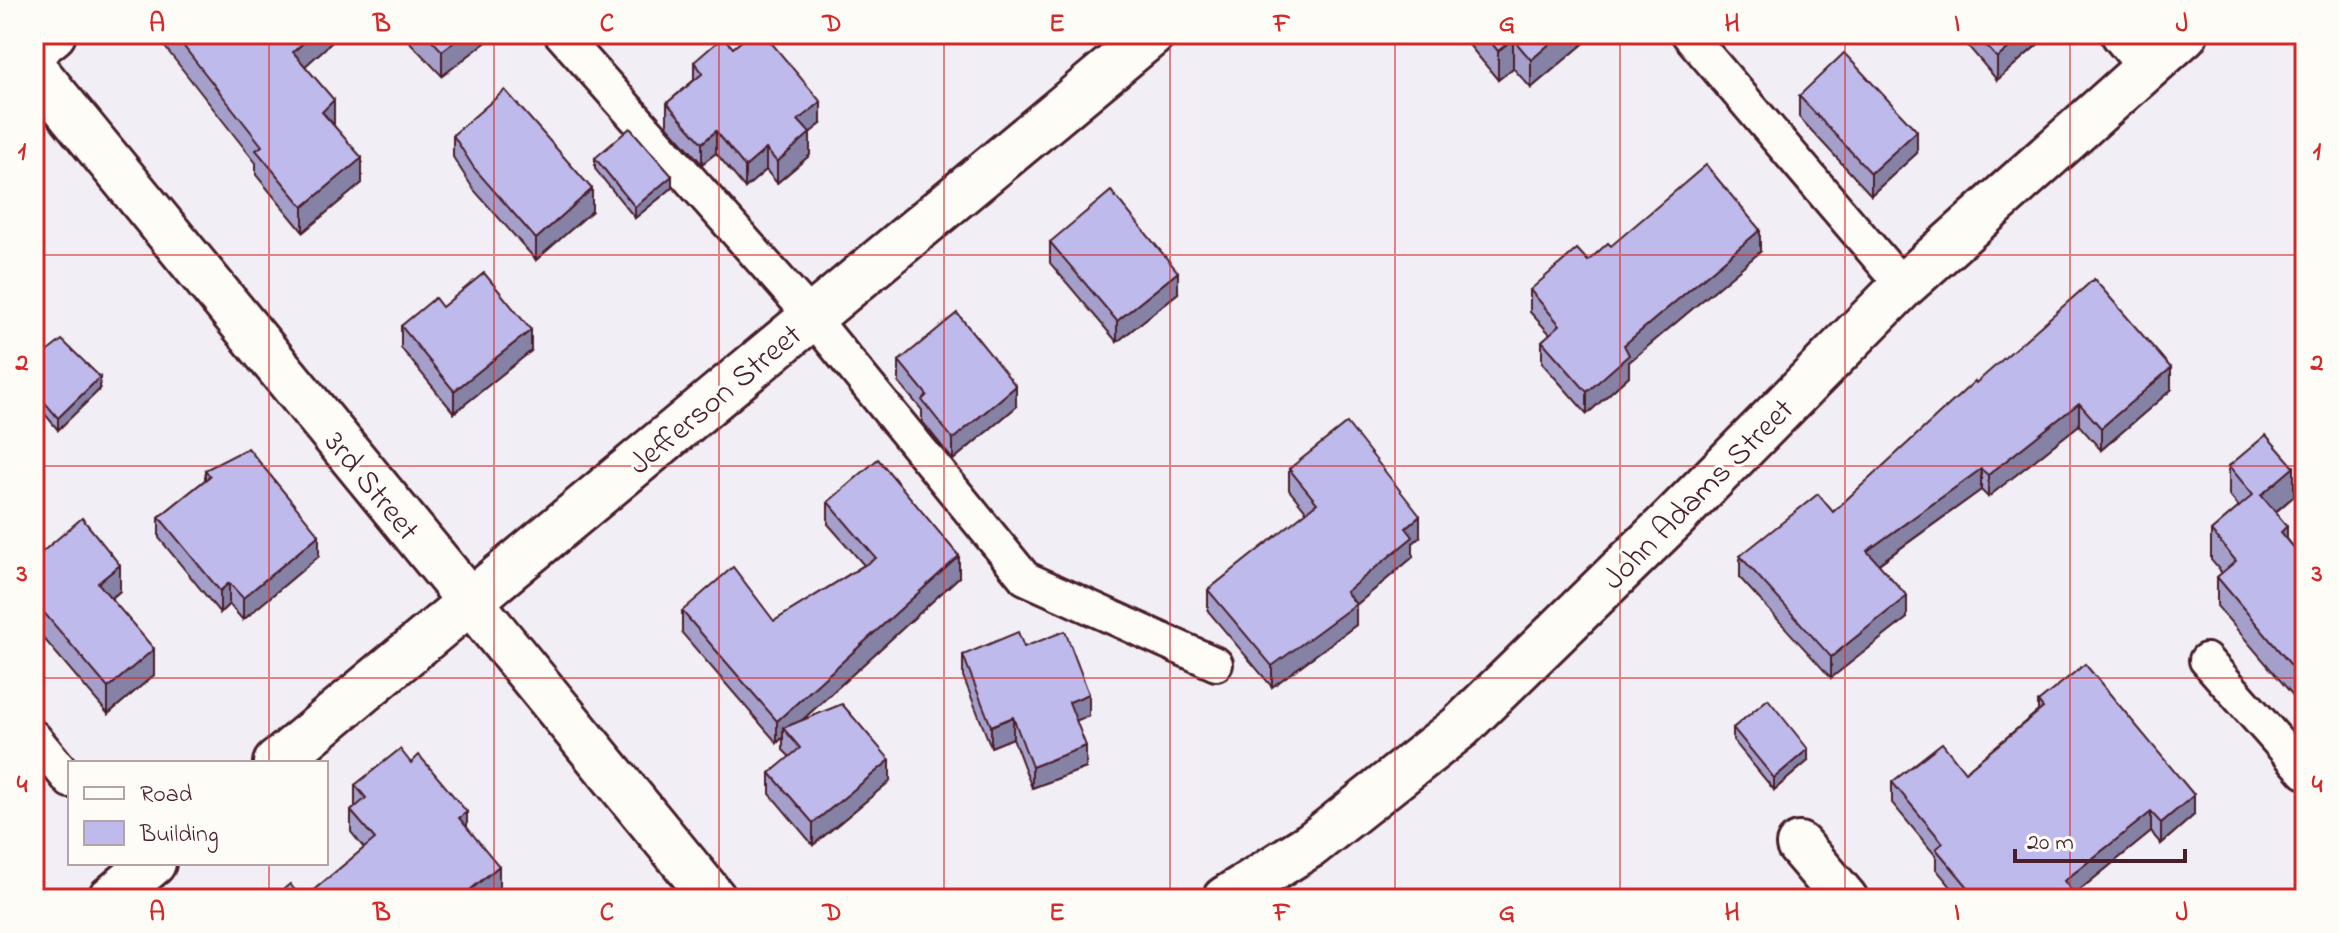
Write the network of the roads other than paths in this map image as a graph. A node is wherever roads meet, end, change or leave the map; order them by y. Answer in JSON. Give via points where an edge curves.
{"nodes":[{"id":1,"x":53,"y":34,"type":"edge"},
{"id":2,"x":561,"y":34,"type":"edge"},
{"id":3,"x":1152,"y":34,"type":"edge"},
{"id":4,"x":1688,"y":34,"type":"edge"},
{"id":5,"x":2185,"y":34,"type":"edge"},
{"id":6,"x":34,"y":49,"type":"edge"},
{"id":7,"x":2136,"y":49,"type":"edge"},
{"id":8,"x":34,"y":69,"type":"edge"},
{"id":9,"x":1903,"y":286,"type":"junction"},
{"id":10,"x":811,"y":316,"type":"junction"},
{"id":11,"x":470,"y":605,"type":"junction"},
{"id":12,"x":2206,"y":660,"type":"dead end"},
{"id":13,"x":1216,"y":664,"type":"dead end"},
{"id":14,"x":34,"y":737,"type":"edge"},
{"id":15,"x":278,"y":761,"type":"edge"},
{"id":16,"x":2305,"y":772,"type":"edge"},
{"id":17,"x":68,"y":779,"type":"edge"},
{"id":18,"x":1799,"y":845,"type":"dead end"},
{"id":19,"x":145,"y":865,"type":"edge"},
{"id":20,"x":110,"y":899,"type":"edge"},
{"id":21,"x":714,"y":899,"type":"edge"},
{"id":22,"x":1225,"y":899,"type":"edge"},
{"id":23,"x":1845,"y":899,"type":"edge"}],
"edges":[{"from":1,"to":6,"type":"street"},
{"from":2,"to":10,"type":"lane"},
{"from":3,"to":10,"type":"street","name":"Jefferson Street"},
{"from":4,"to":9,"type":"lane"},
{"from":5,"to":7,"type":"street","name":"John Adams Street"},
{"from":7,"to":9,"type":"street","name":"John Adams Street"},
{"from":8,"to":11,"type":"street","name":"3rd Street"},
{"from":9,"to":22,"type":"street","name":"John Adams Street","via":[[1460,727],[1312,844]]},
{"from":10,"to":11,"type":"street","name":"Jefferson Street"},
{"from":10,"to":13,"type":"lane","via":[[1025,578]]},
{"from":11,"to":15,"type":"street","name":"Jefferson Street"},
{"from":11,"to":21,"type":"street","name":"3rd Street"},
{"from":12,"to":16,"type":"lane"},
{"from":14,"to":17,"type":"lane"},
{"from":18,"to":23,"type":"street"},
{"from":19,"to":20,"type":"street"}]}
